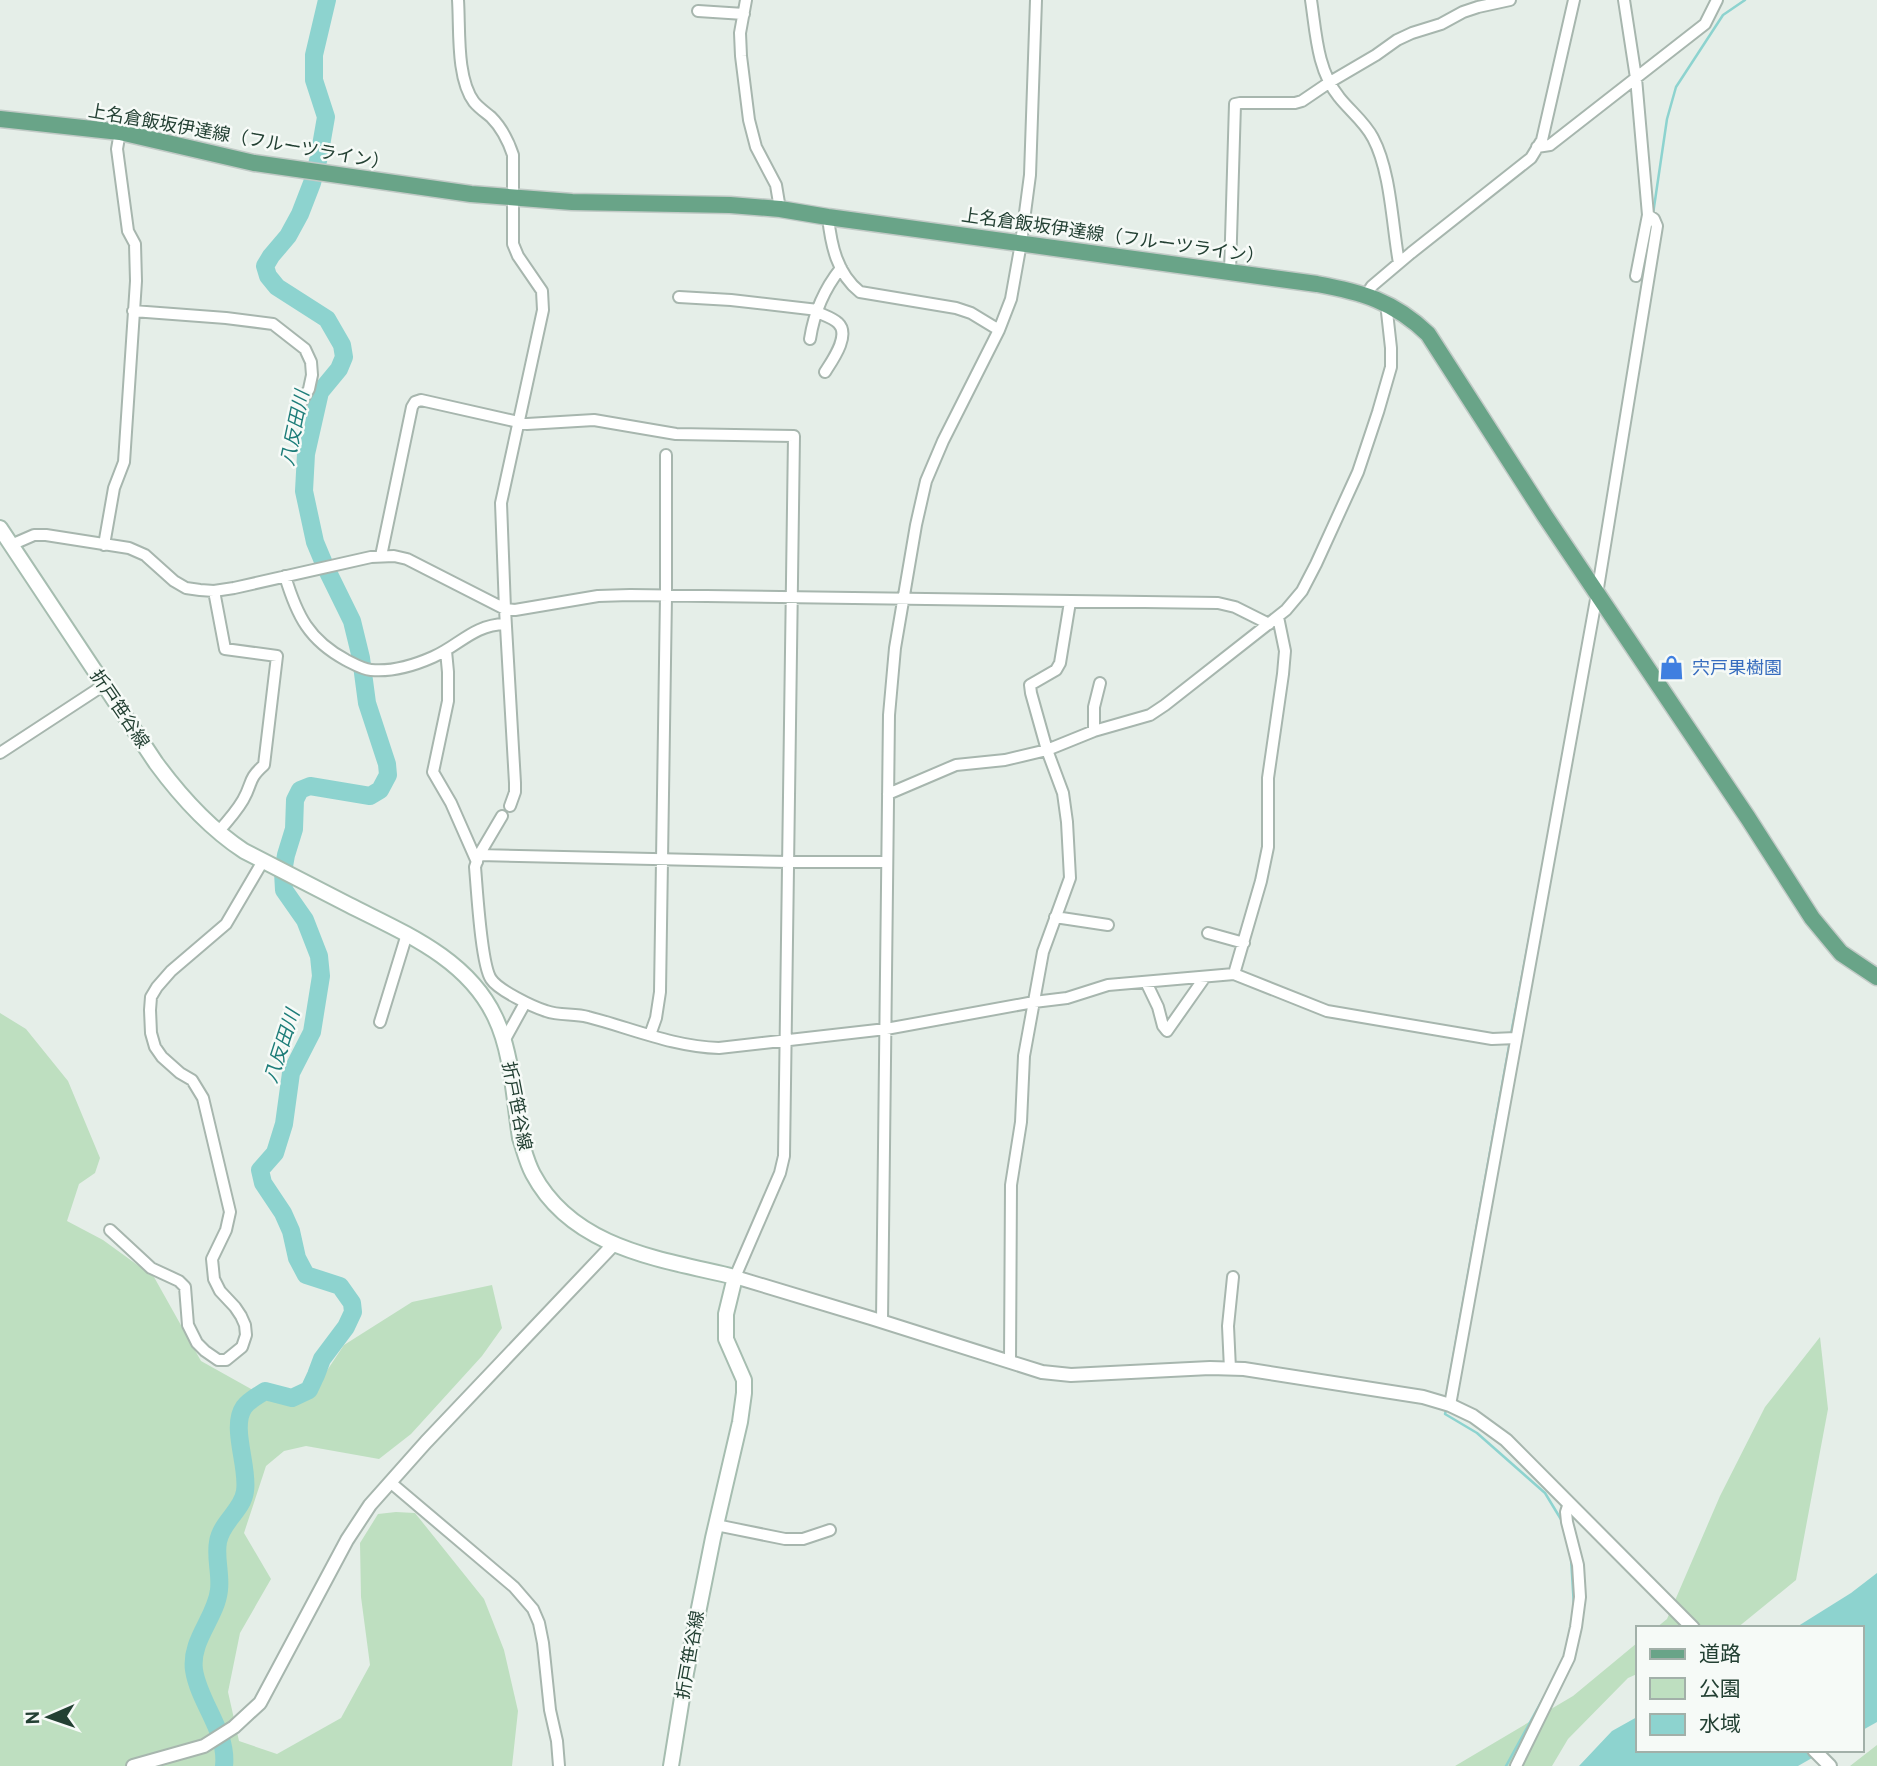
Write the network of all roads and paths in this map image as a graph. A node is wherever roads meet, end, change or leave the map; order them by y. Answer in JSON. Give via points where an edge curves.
{"nodes":[{"id":1,"x":458,"y":0,"type":"edge"},
{"id":2,"x":746,"y":0,"type":"edge"},
{"id":3,"x":1036,"y":0,"type":"edge"},
{"id":4,"x":1311,"y":0,"type":"edge"},
{"id":5,"x":1510,"y":0,"type":"edge"},
{"id":6,"x":1574,"y":0,"type":"edge"},
{"id":7,"x":1624,"y":0,"type":"edge"},
{"id":8,"x":1717,"y":0,"type":"edge"},
{"id":9,"x":698,"y":11,"type":"dead end"},
{"id":10,"x":744,"y":14,"type":"junction"},
{"id":11,"x":1636,"y":78,"type":"junction"},
{"id":12,"x":1330,"y":82,"type":"junction"},
{"id":13,"x":0,"y":118,"type":"edge"},
{"id":14,"x":120,"y":132,"type":"junction"},
{"id":15,"x":1537,"y":147,"type":"junction"},
{"id":16,"x":513,"y":199,"type":"junction"},
{"id":17,"x":780,"y":209,"type":"junction"},
{"id":18,"x":1648,"y":215,"type":"junction"},
{"id":19,"x":828,"y":217,"type":"junction"},
{"id":20,"x":1021,"y":243,"type":"junction"},
{"id":21,"x":1399,"y":263,"type":"junction"},
{"id":22,"x":841,"y":268,"type":"junction"},
{"id":23,"x":1230,"y":272,"type":"junction"},
{"id":24,"x":1636,"y":276,"type":"dead end"},
{"id":25,"x":1366,"y":295,"type":"junction"},
{"id":26,"x":679,"y":297,"type":"dead end"},
{"id":27,"x":1386,"y":303,"type":"junction"},
{"id":28,"x":134,"y":311,"type":"junction"},
{"id":29,"x":818,"y":311,"type":"junction"},
{"id":30,"x":999,"y":330,"type":"junction"},
{"id":31,"x":810,"y":339,"type":"dead end"},
{"id":32,"x":825,"y":372,"type":"dead end"},
{"id":33,"x":298,"y":408,"type":"dead end"},
{"id":34,"x":518,"y":423,"type":"junction"},
{"id":35,"x":666,"y":455,"type":"dead end"},
{"id":36,"x":0,"y":528,"type":"edge"},
{"id":37,"x":11,"y":545,"type":"junction"},
{"id":38,"x":104,"y":545,"type":"junction"},
{"id":39,"x":381,"y":556,"type":"junction"},
{"id":40,"x":285,"y":576,"type":"junction"},
{"id":41,"x":214,"y":591,"type":"junction"},
{"id":42,"x":1597,"y":594,"type":"junction"},
{"id":43,"x":666,"y":596,"type":"junction"},
{"id":44,"x":792,"y":597,"type":"junction"},
{"id":45,"x":904,"y":598,"type":"junction"},
{"id":46,"x":1070,"y":601,"type":"junction"},
{"id":47,"x":505,"y":609,"type":"junction"},
{"id":48,"x":1273,"y":620,"type":"junction"},
{"id":49,"x":505,"y":624,"type":"junction"},
{"id":50,"x":446,"y":651,"type":"junction"},
{"id":51,"x":1100,"y":683,"type":"dead end"},
{"id":52,"x":104,"y":685,"type":"junction"},
{"id":53,"x":1094,"y":731,"type":"junction"},
{"id":54,"x":1047,"y":750,"type":"junction"},
{"id":55,"x":0,"y":753,"type":"edge"},
{"id":56,"x":888,"y":794,"type":"junction"},
{"id":57,"x":510,"y":806,"type":"dead end"},
{"id":58,"x":502,"y":816,"type":"dead end"},
{"id":59,"x":218,"y":832,"type":"junction"},
{"id":60,"x":478,"y":858,"type":"junction"},
{"id":61,"x":662,"y":859,"type":"junction"},
{"id":62,"x":263,"y":861,"type":"junction"},
{"id":63,"x":788,"y":862,"type":"junction"},
{"id":64,"x":887,"y":862,"type":"junction"},
{"id":65,"x":1055,"y":917,"type":"junction"},
{"id":66,"x":1108,"y":925,"type":"dead end"},
{"id":67,"x":1208,"y":933,"type":"dead end"},
{"id":68,"x":407,"y":934,"type":"junction"},
{"id":69,"x":1244,"y":943,"type":"junction"},
{"id":70,"x":1234,"y":974,"type":"junction"},
{"id":71,"x":1205,"y":977,"type":"junction"},
{"id":72,"x":1877,"y":977,"type":"edge"},
{"id":73,"x":492,"y":982,"type":"junction"},
{"id":74,"x":1146,"y":982,"type":"junction"},
{"id":75,"x":475,"y":987,"type":"junction"},
{"id":76,"x":1034,"y":1002,"type":"junction"},
{"id":77,"x":525,"y":1003,"type":"junction"},
{"id":78,"x":380,"y":1022,"type":"dead end"},
{"id":79,"x":886,"y":1029,"type":"junction"},
{"id":80,"x":650,"y":1035,"type":"junction"},
{"id":81,"x":1516,"y":1038,"type":"junction"},
{"id":82,"x":504,"y":1041,"type":"junction"},
{"id":83,"x":785,"y":1041,"type":"junction"},
{"id":84,"x":110,"y":1230,"type":"dead end"},
{"id":85,"x":613,"y":1245,"type":"junction"},
{"id":86,"x":735,"y":1277,"type":"junction"},
{"id":87,"x":1233,"y":1277,"type":"dead end"},
{"id":88,"x":882,"y":1321,"type":"junction"},
{"id":89,"x":1010,"y":1362,"type":"junction"},
{"id":90,"x":1230,"y":1368,"type":"junction"},
{"id":91,"x":1450,"y":1405,"type":"junction"},
{"id":92,"x":390,"y":1482,"type":"junction"},
{"id":93,"x":1569,"y":1503,"type":"junction"},
{"id":94,"x":716,"y":1525,"type":"junction"},
{"id":95,"x":830,"y":1530,"type":"dead end"},
{"id":96,"x":1691,"y":1626,"type":"edge"},
{"id":97,"x":1816,"y":1752,"type":"edge"},
{"id":98,"x":133,"y":1766,"type":"edge"},
{"id":99,"x":559,"y":1766,"type":"edge"},
{"id":100,"x":671,"y":1766,"type":"edge"},
{"id":101,"x":1516,"y":1766,"type":"edge"},
{"id":102,"x":1829,"y":1766,"type":"edge"}],
"edges":[{"from":1,"to":16,"type":"street","via":[[465,82],[475,103],[508,141],[513,155]]},
{"from":2,"to":10,"type":"street"},
{"from":3,"to":20,"type":"street","via":[[1030,175]]},
{"from":4,"to":12,"type":"street","via":[[1318,51]]},
{"from":5,"to":12,"type":"street","via":[[1463,12],[1412,33]]},
{"from":6,"to":15,"type":"street"},
{"from":7,"to":11,"type":"street"},
{"from":8,"to":11,"type":"street","via":[[1706,24]]},
{"from":9,"to":10,"type":"street"},
{"from":10,"to":17,"type":"street","via":[[740,33],[748,120],[776,186]]},
{"from":11,"to":15,"type":"street","via":[[1550,145]]},
{"from":11,"to":18,"type":"street"},
{"from":12,"to":21,"type":"street","via":[[1372,135],[1382,160]]},
{"from":12,"to":23,"type":"street","via":[[1295,103],[1235,104]]},
{"from":13,"to":14,"type":"main road","name":"上名倉飯坂伊達線（フルーツライン）"},
{"from":14,"to":16,"type":"main road","name":"上名倉飯坂伊達線（フルーツライン）","via":[[254,163]]},
{"from":14,"to":28,"type":"street","via":[[121,187],[128,231],[135,244]]},
{"from":15,"to":21,"type":"street","via":[[1531,158]]},
{"from":16,"to":17,"type":"main road","name":"上名倉飯坂伊達線（フルーツライン）"},
{"from":16,"to":34,"type":"street","via":[[513,244],[544,295]]},
{"from":17,"to":19,"type":"main road","name":"上名倉飯坂伊達線（フルーツライン）"},
{"from":18,"to":24,"type":"street"},
{"from":18,"to":42,"type":"street","via":[[1657,226]]},
{"from":19,"to":20,"type":"main road","name":"上名倉飯坂伊達線（フルーツライン）"},
{"from":19,"to":22,"type":"street"},
{"from":20,"to":23,"type":"main road","name":"上名倉飯坂伊達線（フルーツライン）"},
{"from":20,"to":30,"type":"street","via":[[1012,299]]},
{"from":21,"to":25,"type":"street"},
{"from":22,"to":29,"type":"street","via":[[829,283]]},
{"from":22,"to":30,"type":"street","via":[[860,292],[956,308]]},
{"from":23,"to":25,"type":"main road","name":"上名倉飯坂伊達線（フルーツライン）"},
{"from":25,"to":27,"type":"main road","name":"上名倉飯坂伊達線（フルーツライン）"},
{"from":26,"to":29,"type":"street"},
{"from":27,"to":42,"type":"main road","name":"上名倉飯坂伊達線（フルーツライン）","via":[[1427,334]]},
{"from":27,"to":48,"type":"street","via":[[1391,367],[1358,472],[1302,591]]},
{"from":28,"to":33,"type":"street","via":[[273,324],[305,349],[311,362],[309,389]]},
{"from":28,"to":38,"type":"street","via":[[124,462],[114,488]]},
{"from":29,"to":31,"type":"street"},
{"from":29,"to":32,"type":"street","via":[[842,329],[842,340]]},
{"from":30,"to":45,"type":"street","via":[[926,481]]},
{"from":34,"to":39,"type":"street","via":[[427,400],[415,402]]},
{"from":34,"to":44,"type":"street","via":[[594,420],[676,434],[794,436]]},
{"from":34,"to":47,"type":"street","via":[[501,503]]},
{"from":35,"to":43,"type":"street"},
{"from":36,"to":37,"type":"main road","name":"折戸笹谷線"},
{"from":37,"to":38,"type":"street","via":[[34,535]]},
{"from":37,"to":52,"type":"main road","name":"折戸笹谷線"},
{"from":38,"to":41,"type":"street","via":[[145,555],[186,588]]},
{"from":39,"to":40,"type":"street"},
{"from":39,"to":47,"type":"street","via":[[407,559]]},
{"from":40,"to":41,"type":"street"},
{"from":40,"to":50,"type":"street","via":[[304,625],[332,651],[356,665],[370,670],[403,667]]},
{"from":41,"to":59,"type":"street","via":[[225,649],[277,656],[264,765],[252,775],[246,796]]},
{"from":42,"to":72,"type":"main road","name":"上名倉飯坂伊達線（フルーツライン）","via":[[1812,918],[1841,953]]},
{"from":42,"to":81,"type":"street"},
{"from":43,"to":44,"type":"street"},
{"from":43,"to":47,"type":"street","via":[[598,596]]},
{"from":43,"to":61,"type":"street"},
{"from":44,"to":45,"type":"street"},
{"from":44,"to":63,"type":"street"},
{"from":45,"to":46,"type":"street"},
{"from":45,"to":56,"type":"street","via":[[889,715]]},
{"from":46,"to":48,"type":"street","via":[[1222,603]]},
{"from":46,"to":54,"type":"street","via":[[1060,663],[1030,685]]},
{"from":47,"to":49,"type":"street"},
{"from":48,"to":53,"type":"street","via":[[1150,715]]},
{"from":48,"to":69,"type":"street","via":[[1285,651],[1268,778],[1268,847]]},
{"from":49,"to":50,"type":"street","via":[[474,631]]},
{"from":49,"to":57,"type":"street","via":[[515,783]]},
{"from":50,"to":60,"type":"street","via":[[448,701],[433,772]]},
{"from":51,"to":53,"type":"street"},
{"from":52,"to":55,"type":"street"},
{"from":52,"to":59,"type":"main road","name":"折戸笹谷線","via":[[175,788]]},
{"from":53,"to":54,"type":"street"},
{"from":54,"to":56,"type":"street","via":[[956,765]]},
{"from":54,"to":65,"type":"street","via":[[1063,793],[1070,878]]},
{"from":56,"to":64,"type":"street"},
{"from":58,"to":60,"type":"street"},
{"from":59,"to":62,"type":"main road","name":"折戸笹谷線"},
{"from":60,"to":61,"type":"street"},
{"from":60,"to":73,"type":"street","via":[[475,867],[485,963]]},
{"from":61,"to":63,"type":"street"},
{"from":61,"to":80,"type":"street","via":[[660,992]]},
{"from":62,"to":68,"type":"main road","name":"折戸笹谷線"},
{"from":62,"to":84,"type":"street","via":[[226,924],[171,971],[151,997],[150,1010],[155,1047],[192,1080],[203,1098],[230,1212],[212,1259],[214,1279],[245,1325],[246,1335],[236,1353],[218,1360],[205,1351],[188,1325],[185,1287],[151,1268]]},
{"from":63,"to":64,"type":"street"},
{"from":63,"to":83,"type":"street"},
{"from":64,"to":79,"type":"street"},
{"from":65,"to":66,"type":"street"},
{"from":65,"to":76,"type":"street"},
{"from":67,"to":69,"type":"street"},
{"from":68,"to":75,"type":"main road","name":"折戸笹谷線","via":[[447,959]]},
{"from":68,"to":78,"type":"street"},
{"from":69,"to":70,"type":"street"},
{"from":70,"to":71,"type":"street"},
{"from":70,"to":81,"type":"street","via":[[1327,1012],[1492,1039]]},
{"from":71,"to":74,"type":"street"},
{"from":71,"to":74,"type":"street","via":[[1167,1031]]},
{"from":73,"to":75,"type":"street"},
{"from":73,"to":77,"type":"street"},
{"from":74,"to":76,"type":"street","via":[[1108,985]]},
{"from":75,"to":82,"type":"main road","name":"折戸笹谷線"},
{"from":76,"to":79,"type":"street"},
{"from":76,"to":89,"type":"street","via":[[1011,1185]]},
{"from":77,"to":80,"type":"street","via":[[549,1013],[586,1016]]},
{"from":77,"to":82,"type":"street"},
{"from":79,"to":83,"type":"street"},
{"from":79,"to":88,"type":"street"},
{"from":80,"to":83,"type":"street","via":[[701,1048]]},
{"from":81,"to":91,"type":"street"},
{"from":82,"to":85,"type":"main road","name":"折戸笹谷線","via":[[520,1138],[533,1174],[562,1212]]},
{"from":83,"to":86,"type":"street","via":[[784,1156]]},
{"from":85,"to":86,"type":"main road","name":"折戸笹谷線"},
{"from":85,"to":92,"type":"street"},
{"from":86,"to":88,"type":"street"},
{"from":86,"to":94,"type":"main road","name":"折戸笹谷線","via":[[728,1300],[726,1339],[744,1380],[744,1393]]},
{"from":87,"to":90,"type":"street","via":[[1228,1307]]},
{"from":88,"to":89,"type":"street"},
{"from":89,"to":90,"type":"street","via":[[1070,1375]]},
{"from":90,"to":91,"type":"street"},
{"from":91,"to":93,"type":"street","via":[[1506,1440]]},
{"from":92,"to":98,"type":"street","via":[[347,1539],[260,1703],[204,1746]]},
{"from":92,"to":99,"type":"street","via":[[514,1587],[533,1609],[543,1643]]},
{"from":93,"to":96,"type":"street"},
{"from":93,"to":101,"type":"street","via":[[1567,1522],[1580,1597],[1576,1627],[1569,1658]]},
{"from":94,"to":95,"type":"street","via":[[785,1539],[803,1539]]},
{"from":94,"to":100,"type":"main road","name":"折戸笹谷線"},
{"from":97,"to":102,"type":"street"}]}
